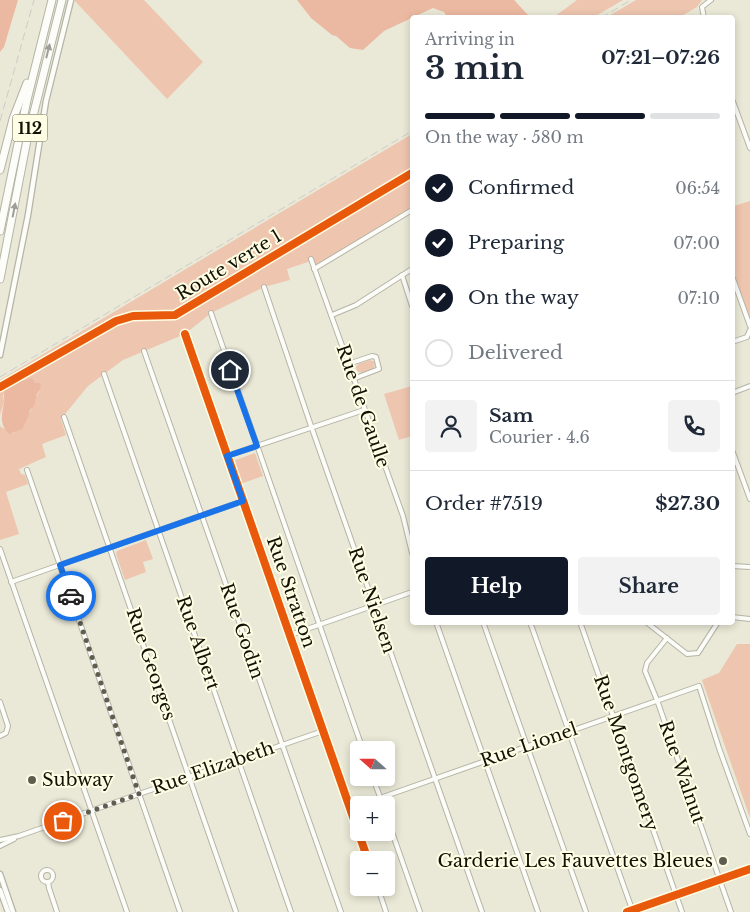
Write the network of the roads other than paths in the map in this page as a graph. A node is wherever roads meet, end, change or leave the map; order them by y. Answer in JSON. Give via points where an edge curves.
{"nodes":[{"id":1,"x":52,"y":0,"type":"edge"},
{"id":2,"x":62,"y":0,"type":"edge"},
{"id":3,"x":71,"y":0,"type":"edge"},
{"id":4,"x":711,"y":0,"type":"edge"},
{"id":5,"x":703,"y":15,"type":"edge"},
{"id":6,"x":37,"y":57,"type":"junction"},
{"id":7,"x":735,"y":107,"type":"edge"},
{"id":8,"x":750,"y":148,"type":"edge"},
{"id":9,"x":0,"y":170,"type":"edge"},
{"id":10,"x":410,"y":210,"type":"edge"},
{"id":11,"x":0,"y":231,"type":"edge"},
{"id":12,"x":311,"y":259,"type":"dead end"},
{"id":13,"x":314,"y":269,"type":"junction"},
{"id":14,"x":410,"y":270,"type":"edge"},
{"id":15,"x":402,"y":275,"type":"junction"},
{"id":16,"x":0,"y":279,"type":"edge"},
{"id":17,"x":735,"y":285,"type":"edge"},
{"id":18,"x":264,"y":288,"type":"dead end"},
{"id":19,"x":410,"y":300,"type":"edge"},
{"id":20,"x":211,"y":313,"type":"dead end"},
{"id":21,"x":332,"y":315,"type":"junction"},
{"id":22,"x":750,"y":328,"type":"edge"},
{"id":23,"x":185,"y":334,"type":"dead end"},
{"id":24,"x":735,"y":341,"type":"edge"},
{"id":25,"x":144,"y":351,"type":"dead end"},
{"id":26,"x":0,"y":355,"type":"edge"},
{"id":27,"x":348,"y":364,"type":"junction"},
{"id":28,"x":104,"y":374,"type":"dead end"},
{"id":29,"x":353,"y":379,"type":"junction"},
{"id":30,"x":750,"y":386,"type":"edge"},
{"id":31,"x":735,"y":392,"type":"edge"},
{"id":32,"x":364,"y":410,"type":"junction"},
{"id":33,"x":64,"y":417,"type":"dead end"},
{"id":34,"x":311,"y":427,"type":"junction"},
{"id":35,"x":257,"y":446,"type":"junction"},
{"id":36,"x":227,"y":456,"type":"junction"},
{"id":37,"x":735,"y":458,"type":"edge"},
{"id":38,"x":27,"y":470,"type":"dead end"},
{"id":39,"x":750,"y":499,"type":"edge"},
{"id":40,"x":243,"y":501,"type":"junction"},
{"id":41,"x":202,"y":516,"type":"junction"},
{"id":42,"x":158,"y":531,"type":"junction"},
{"id":43,"x":410,"y":540,"type":"edge"},
{"id":44,"x":109,"y":547,"type":"junction"},
{"id":45,"x":0,"y":549,"type":"edge"},
{"id":46,"x":60,"y":565,"type":"junction"},
{"id":47,"x":735,"y":566,"type":"edge"},
{"id":48,"x":750,"y":567,"type":"edge"},
{"id":49,"x":11,"y":582,"type":"junction"},
{"id":50,"x":410,"y":593,"type":"edge"},
{"id":51,"x":374,"y":605,"type":"junction"},
{"id":52,"x":735,"y":617,"type":"edge"},
{"id":53,"x":750,"y":619,"type":"edge"},
{"id":54,"x":318,"y":624,"type":"junction"},
{"id":55,"x":437,"y":625,"type":"edge"},
{"id":56,"x":484,"y":625,"type":"edge"},
{"id":57,"x":531,"y":625,"type":"edge"},
{"id":58,"x":581,"y":625,"type":"edge"},
{"id":59,"x":650,"y":625,"type":"edge"},
{"id":60,"x":716,"y":625,"type":"edge"},
{"id":61,"x":290,"y":635,"type":"junction"},
{"id":62,"x":667,"y":638,"type":"junction"},
{"id":63,"x":657,"y":700,"type":"junction"},
{"id":64,"x":0,"y":702,"type":"edge"},
{"id":65,"x":614,"y":716,"type":"junction"},
{"id":66,"x":323,"y":731,"type":"junction"},
{"id":67,"x":569,"y":731,"type":"junction"},
{"id":68,"x":0,"y":736,"type":"edge"},
{"id":69,"x":360,"y":741,"type":"edge"},
{"id":70,"x":282,"y":745,"type":"junction"},
{"id":71,"x":527,"y":746,"type":"junction"},
{"id":72,"x":238,"y":760,"type":"junction"},
{"id":73,"x":485,"y":760,"type":"junction"},
{"id":74,"x":190,"y":776,"type":"junction"},
{"id":75,"x":436,"y":779,"type":"junction"},
{"id":76,"x":139,"y":794,"type":"junction"},
{"id":77,"x":386,"y":796,"type":"edge"},
{"id":78,"x":350,"y":808,"type":"edge"},
{"id":79,"x":91,"y":811,"type":"junction"},
{"id":80,"x":750,"y":834,"type":"edge"},
{"id":81,"x":19,"y":836,"type":"junction"},
{"id":82,"x":0,"y":840,"type":"edge"},
{"id":83,"x":395,"y":841,"type":"edge"},
{"id":84,"x":0,"y":846,"type":"edge"},
{"id":85,"x":750,"y":869,"type":"edge"},
{"id":86,"x":0,"y":874,"type":"edge"},
{"id":87,"x":719,"y":879,"type":"junction"},
{"id":88,"x":48,"y":882,"type":"dead end"},
{"id":89,"x":0,"y":890,"type":"edge"},
{"id":90,"x":676,"y":894,"type":"junction"},
{"id":91,"x":381,"y":896,"type":"edge"},
{"id":92,"x":631,"y":911,"type":"edge"},
{"id":93,"x":8,"y":912,"type":"edge"},
{"id":94,"x":13,"y":912,"type":"edge"},
{"id":95,"x":57,"y":912,"type":"edge"},
{"id":96,"x":127,"y":912,"type":"edge"},
{"id":97,"x":180,"y":912,"type":"edge"},
{"id":98,"x":236,"y":912,"type":"edge"},
{"id":99,"x":291,"y":912,"type":"edge"},
{"id":100,"x":341,"y":912,"type":"edge"},
{"id":101,"x":386,"y":912,"type":"edge"},
{"id":102,"x":420,"y":912,"type":"edge"},
{"id":103,"x":482,"y":912,"type":"edge"},
{"id":104,"x":538,"y":912,"type":"edge"},
{"id":105,"x":586,"y":912,"type":"edge"},
{"id":106,"x":682,"y":912,"type":"edge"},
{"id":107,"x":730,"y":912,"type":"edge"}],
"edges":[{"from":1,"to":6,"type":"highway","number":"112"},
{"from":16,"to":2,"type":"highway","number":"112","one_way":true,"via":[[27,140]]},
{"from":3,"to":26,"type":"street","via":[[46,101],[28,215]]},
{"from":4,"to":5,"type":"street","via":[[702,7]]},
{"from":6,"to":9,"type":"highway","via":[[13,119]]},
{"from":6,"to":11,"type":"highway","number":"112"},
{"from":7,"to":8,"type":"street"},
{"from":10,"to":13,"type":"street"},
{"from":12,"to":13,"type":"street","name":"Rue de Gaulle"},
{"from":13,"to":21,"type":"street","name":"Rue de Gaulle"},
{"from":14,"to":15,"type":"street"},
{"from":15,"to":19,"type":"street"},
{"from":15,"to":21,"type":"street","via":[[356,305]]},
{"from":17,"to":22,"type":"street"},
{"from":18,"to":34,"type":"street","name":"Rue Nielsen"},
{"from":20,"to":35,"type":"street"},
{"from":21,"to":27,"type":"street","name":"Rue de Gaulle"},
{"from":22,"to":24,"type":"street","via":[[747,337]]},
{"from":23,"to":36,"type":"street","name":"Rue Stratton"},
{"from":25,"to":41,"type":"street","name":"Rue Godin"},
{"from":27,"to":29,"type":"street","name":"Rue de Gaulle"},
{"from":27,"to":29,"type":"street","via":[[376,357],[379,369]]},
{"from":28,"to":42,"type":"street","name":"Rue Albert"},
{"from":29,"to":32,"type":"street","name":"Rue de Gaulle"},
{"from":30,"to":31,"type":"street"},
{"from":32,"to":34,"type":"street"},
{"from":32,"to":43,"type":"street","name":"Rue de Gaulle"},
{"from":33,"to":44,"type":"street","name":"Rue Georges"},
{"from":34,"to":35,"type":"street"},
{"from":34,"to":51,"type":"street","name":"Rue Nielsen"},
{"from":35,"to":36,"type":"street"},
{"from":35,"to":54,"type":"street"},
{"from":36,"to":40,"type":"street","name":"Rue Stratton"},
{"from":37,"to":39,"type":"street"},
{"from":38,"to":46,"type":"street"},
{"from":40,"to":41,"type":"street"},
{"from":40,"to":61,"type":"street","name":"Rue Stratton"},
{"from":41,"to":42,"type":"street"},
{"from":41,"to":70,"type":"street","name":"Rue Godin"},
{"from":42,"to":44,"type":"street"},
{"from":42,"to":72,"type":"street","name":"Rue Albert"},
{"from":44,"to":46,"type":"street"},
{"from":44,"to":74,"type":"street","name":"Rue Georges"},
{"from":45,"to":49,"type":"street"},
{"from":46,"to":49,"type":"street"},
{"from":46,"to":76,"type":"street"},
{"from":47,"to":48,"type":"street"},
{"from":49,"to":79,"type":"street"},
{"from":50,"to":51,"type":"street"},
{"from":51,"to":54,"type":"street"},
{"from":51,"to":75,"type":"street","name":"Rue Nielsen"},
{"from":52,"to":53,"type":"street"},
{"from":54,"to":61,"type":"street"},
{"from":54,"to":69,"type":"street"},
{"from":55,"to":73,"type":"street"},
{"from":56,"to":71,"type":"street"},
{"from":57,"to":67,"type":"street"},
{"from":58,"to":65,"type":"street","name":"Rue Montgomery"},
{"from":59,"to":62,"type":"street"},
{"from":60,"to":62,"type":"street","via":[[698,653],[687,654]]},
{"from":61,"to":66,"type":"street","name":"Rue Stratton"},
{"from":62,"to":63,"type":"street","name":"Rue Walnut","via":[[647,663],[645,671]]},
{"from":63,"to":65,"type":"street","name":"Rue Lionel"},
{"from":63,"to":80,"type":"street","name":"Rue Lionel","via":[[699,686]]},
{"from":63,"to":87,"type":"street","name":"Rue Walnut"},
{"from":64,"to":68,"type":"street","via":[[8,728]]},
{"from":65,"to":67,"type":"street","name":"Rue Lionel"},
{"from":65,"to":90,"type":"street","name":"Rue Montgomery"},
{"from":66,"to":70,"type":"street","name":"Rue Elizabeth"},
{"from":66,"to":78,"type":"street","name":"Rue Stratton"},
{"from":67,"to":71,"type":"street","name":"Rue Lionel"},
{"from":67,"to":92,"type":"street"},
{"from":70,"to":72,"type":"street","name":"Rue Elizabeth"},
{"from":70,"to":100,"type":"street","name":"Rue Godin"},
{"from":71,"to":73,"type":"street","name":"Rue Lionel"},
{"from":71,"to":105,"type":"street"},
{"from":72,"to":74,"type":"street","name":"Rue Elizabeth"},
{"from":72,"to":99,"type":"street","name":"Rue Albert"},
{"from":73,"to":75,"type":"street","name":"Rue Lionel"},
{"from":73,"to":104,"type":"street"},
{"from":74,"to":76,"type":"street","name":"Rue Elizabeth"},
{"from":74,"to":98,"type":"street","name":"Rue Georges"},
{"from":75,"to":77,"type":"street","name":"Rue Lionel"},
{"from":75,"to":103,"type":"street","name":"Rue Nielsen"},
{"from":76,"to":79,"type":"street","name":"Rue Elizabeth"},
{"from":76,"to":97,"type":"street"},
{"from":79,"to":81,"type":"street","name":"Rue Elizabeth"},
{"from":79,"to":96,"type":"street"},
{"from":81,"to":82,"type":"street","name":"Rue Elizabeth"},
{"from":81,"to":84,"type":"street","name":"Rue Elizabeth"},
{"from":83,"to":102,"type":"street"},
{"from":85,"to":87,"type":"street"},
{"from":86,"to":94,"type":"street"},
{"from":87,"to":90,"type":"street"},
{"from":87,"to":107,"type":"street","name":"Rue Walnut"},
{"from":88,"to":95,"type":"street"},
{"from":89,"to":93,"type":"street"},
{"from":90,"to":92,"type":"street"},
{"from":90,"to":106,"type":"street","name":"Rue Montgomery"},
{"from":91,"to":101,"type":"street"}]}
